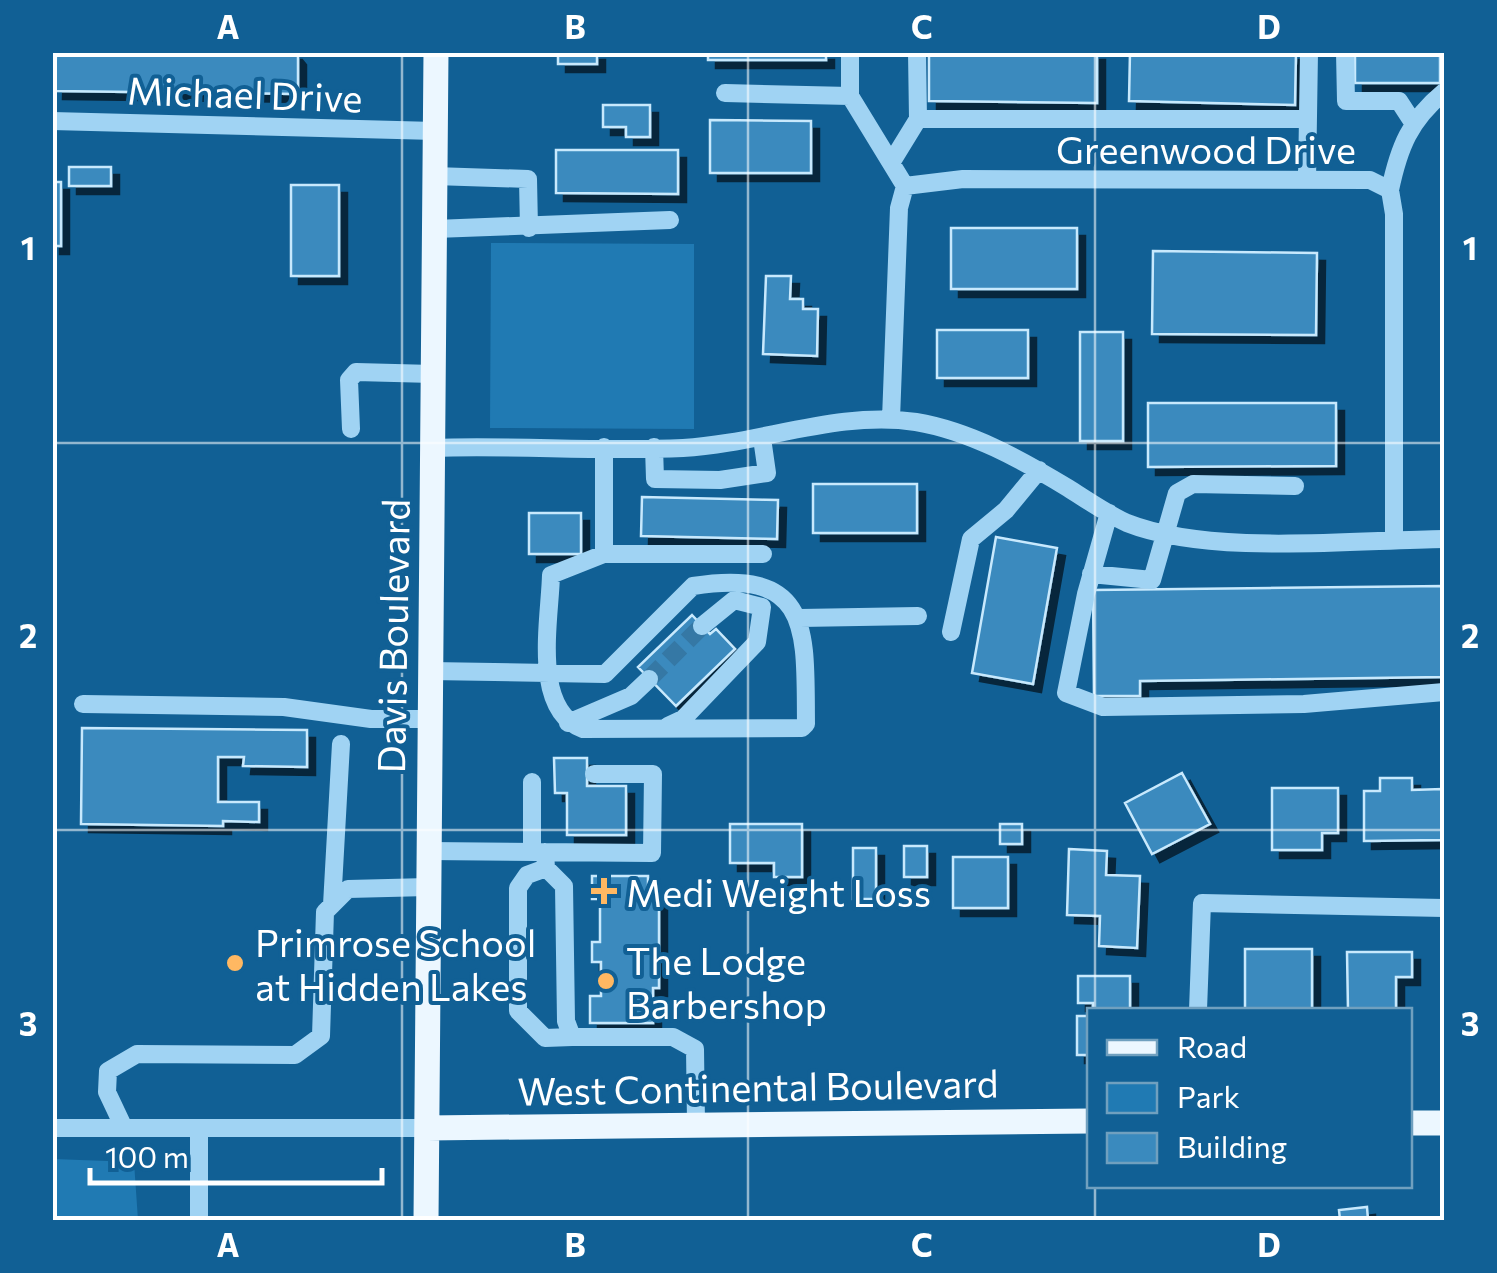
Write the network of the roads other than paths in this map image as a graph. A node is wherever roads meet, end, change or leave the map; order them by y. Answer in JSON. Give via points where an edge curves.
{"nodes":[{"id":1,"x":436,"y":52,"type":"edge"},
{"id":2,"x":850,"y":52,"type":"edge"},
{"id":3,"x":917,"y":52,"type":"edge"},
{"id":4,"x":1309,"y":52,"type":"edge"},
{"id":5,"x":1346,"y":52,"type":"edge"},
{"id":6,"x":1444,"y":92,"type":"edge"},
{"id":7,"x":726,"y":93,"type":"dead end"},
{"id":8,"x":850,"y":96,"type":"junction"},
{"id":9,"x":918,"y":119,"type":"junction"},
{"id":10,"x":1308,"y":119,"type":"junction"},
{"id":11,"x":52,"y":120,"type":"edge"},
{"id":12,"x":1412,"y":121,"type":"junction"},
{"id":13,"x":435,"y":131,"type":"junction"},
{"id":14,"x":890,"y":162,"type":"junction"},
{"id":15,"x":434,"y":176,"type":"junction"},
{"id":16,"x":1307,"y":180,"type":"junction"},
{"id":17,"x":904,"y":186,"type":"junction"},
{"id":18,"x":1390,"y":190,"type":"junction"},
{"id":19,"x":670,"y":220,"type":"dead end"},
{"id":20,"x":530,"y":228,"type":"junction"},
{"id":21,"x":435,"y":229,"type":"junction"},
{"id":22,"x":433,"y":374,"type":"junction"},
{"id":23,"x":890,"y":420,"type":"junction"},
{"id":24,"x":351,"y":429,"type":"dead end"},
{"id":25,"x":762,"y":438,"type":"junction"},
{"id":26,"x":604,"y":447,"type":"junction"},
{"id":27,"x":432,"y":448,"type":"junction"},
{"id":28,"x":654,"y":448,"type":"junction"},
{"id":29,"x":1039,"y":470,"type":"junction"},
{"id":30,"x":1295,"y":486,"type":"dead end"},
{"id":31,"x":1109,"y":512,"type":"junction"},
{"id":32,"x":1168,"y":534,"type":"junction"},
{"id":33,"x":1444,"y":539,"type":"edge"},
{"id":34,"x":1394,"y":540,"type":"junction"},
{"id":35,"x":604,"y":554,"type":"junction"},
{"id":36,"x":763,"y":554,"type":"dead end"},
{"id":37,"x":1091,"y":574,"type":"junction"},
{"id":38,"x":918,"y":616,"type":"dead end"},
{"id":39,"x":800,"y":618,"type":"junction"},
{"id":40,"x":702,"y":626,"type":"tunnel mouth"},
{"id":41,"x":951,"y":632,"type":"dead end"},
{"id":42,"x":430,"y":672,"type":"junction"},
{"id":43,"x":548,"y":674,"type":"junction"},
{"id":44,"x":649,"y":679,"type":"tunnel mouth"},
{"id":45,"x":1444,"y":692,"type":"edge"},
{"id":46,"x":83,"y":704,"type":"dead end"},
{"id":47,"x":429,"y":719,"type":"junction"},
{"id":48,"x":568,"y":723,"type":"junction"},
{"id":49,"x":664,"y":728,"type":"junction"},
{"id":50,"x":340,"y":744,"type":"dead end"},
{"id":51,"x":594,"y":774,"type":"dead end"},
{"id":52,"x":532,"y":782,"type":"dead end"},
{"id":53,"x":428,"y":850,"type":"junction"},
{"id":54,"x":541,"y":857,"type":"junction"},
{"id":55,"x":428,"y":887,"type":"junction"},
{"id":56,"x":332,"y":905,"type":"junction"},
{"id":57,"x":1444,"y":908,"type":"edge"},
{"id":58,"x":1198,"y":1008,"type":"edge"},
{"id":59,"x":572,"y":1037,"type":"junction"},
{"id":60,"x":1087,"y":1121,"type":"edge"},
{"id":61,"x":696,"y":1123,"type":"junction"},
{"id":62,"x":1412,"y":1123,"type":"edge"},
{"id":63,"x":1444,"y":1123,"type":"edge"},
{"id":64,"x":52,"y":1128,"type":"edge"},
{"id":65,"x":124,"y":1128,"type":"junction"},
{"id":66,"x":199,"y":1128,"type":"junction"},
{"id":67,"x":427,"y":1128,"type":"junction"},
{"id":68,"x":199,"y":1220,"type":"edge"},
{"id":69,"x":426,"y":1220,"type":"edge"}],
"edges":[{"from":1,"to":13,"type":"main road","name":"Davis Boulevard"},
{"from":2,"to":8,"type":"street"},
{"from":3,"to":9,"type":"street"},
{"from":4,"to":10,"type":"street"},
{"from":5,"to":12,"type":"street","via":[[1346,101],[1399,101]]},
{"from":6,"to":12,"type":"street"},
{"from":7,"to":8,"type":"street"},
{"from":8,"to":14,"type":"street"},
{"from":9,"to":10,"type":"street"},
{"from":9,"to":14,"type":"street"},
{"from":10,"to":16,"type":"street"},
{"from":11,"to":13,"type":"street","name":"Michael Drive"},
{"from":12,"to":18,"type":"street"},
{"from":13,"to":15,"type":"main road","name":"Davis Boulevard"},
{"from":14,"to":17,"type":"street"},
{"from":15,"to":20,"type":"street","via":[[528,178]]},
{"from":15,"to":21,"type":"main road","name":"Davis Boulevard"},
{"from":16,"to":17,"type":"street","name":"Greenwood Drive","via":[[963,179]]},
{"from":16,"to":18,"type":"street","name":"Greenwood Drive","via":[[1370,180]]},
{"from":17,"to":23,"type":"street"},
{"from":18,"to":34,"type":"street","name":"Greenwood Drive"},
{"from":19,"to":20,"type":"street"},
{"from":20,"to":21,"type":"street"},
{"from":21,"to":22,"type":"main road","name":"Davis Boulevard"},
{"from":22,"to":24,"type":"street","via":[[356,372],[349,380]]},
{"from":22,"to":27,"type":"main road","name":"Davis Boulevard"},
{"from":23,"to":25,"type":"street","via":[[852,420]]},
{"from":23,"to":29,"type":"street","via":[[983,443]]},
{"from":25,"to":28,"type":"street"},
{"from":25,"to":28,"type":"street","via":[[767,473],[720,480],[655,479]]},
{"from":26,"to":27,"type":"street"},
{"from":26,"to":28,"type":"street"},
{"from":26,"to":35,"type":"street"},
{"from":27,"to":42,"type":"main road","name":"Davis Boulevard"},
{"from":29,"to":31,"type":"street"},
{"from":29,"to":41,"type":"street","via":[[971,539]]},
{"from":30,"to":32,"type":"street","via":[[1193,484],[1177,493]]},
{"from":31,"to":32,"type":"street"},
{"from":31,"to":37,"type":"street"},
{"from":32,"to":34,"type":"street"},
{"from":32,"to":37,"type":"street","via":[[1152,580]]},
{"from":33,"to":34,"type":"street"},
{"from":35,"to":36,"type":"street"},
{"from":35,"to":43,"type":"street","via":[[551,575]]},
{"from":37,"to":45,"type":"street","via":[[1066,693],[1103,707],[1304,704]]},
{"from":38,"to":39,"type":"street"},
{"from":39,"to":43,"type":"street","via":[[776,594],[750,584],[693,586],[605,674]]},
{"from":39,"to":49,"type":"street","via":[[806,640],[802,728]]},
{"from":40,"to":49,"type":"street","via":[[734,600],[762,607],[757,642],[684,719]]},
{"from":42,"to":43,"type":"street"},
{"from":42,"to":47,"type":"main road","name":"Davis Boulevard"},
{"from":43,"to":48,"type":"street"},
{"from":44,"to":48,"type":"street","via":[[631,696]]},
{"from":46,"to":47,"type":"street","via":[[284,707]]},
{"from":47,"to":53,"type":"main road","name":"Davis Boulevard"},
{"from":48,"to":49,"type":"street","via":[[583,729]]},
{"from":50,"to":56,"type":"street"},
{"from":51,"to":54,"type":"street","via":[[653,774],[652,853]]},
{"from":52,"to":54,"type":"street"},
{"from":53,"to":54,"type":"street"},
{"from":53,"to":55,"type":"main road","name":"Davis Boulevard"},
{"from":54,"to":59,"type":"street","via":[[564,886],[566,1022]]},
{"from":54,"to":59,"type":"street","via":[[518,888],[518,1011],[546,1038]]},
{"from":55,"to":56,"type":"street","via":[[348,889]]},
{"from":55,"to":67,"type":"main road","name":"Davis Boulevard"},
{"from":56,"to":65,"type":"street","via":[[325,912],[321,1036],[295,1055],[137,1054],[108,1071],[107,1092]]},
{"from":57,"to":58,"type":"street","via":[[1202,903]]},
{"from":59,"to":61,"type":"street","via":[[672,1037],[695,1049]]},
{"from":60,"to":61,"type":"main road","name":"West Continental Boulevard"},
{"from":61,"to":67,"type":"main road","name":"West Continental Boulevard"},
{"from":62,"to":63,"type":"main road"},
{"from":64,"to":65,"type":"street"},
{"from":65,"to":66,"type":"street"},
{"from":66,"to":67,"type":"street"},
{"from":66,"to":68,"type":"street"},
{"from":67,"to":69,"type":"main road","name":"Davis Boulevard"}]}
